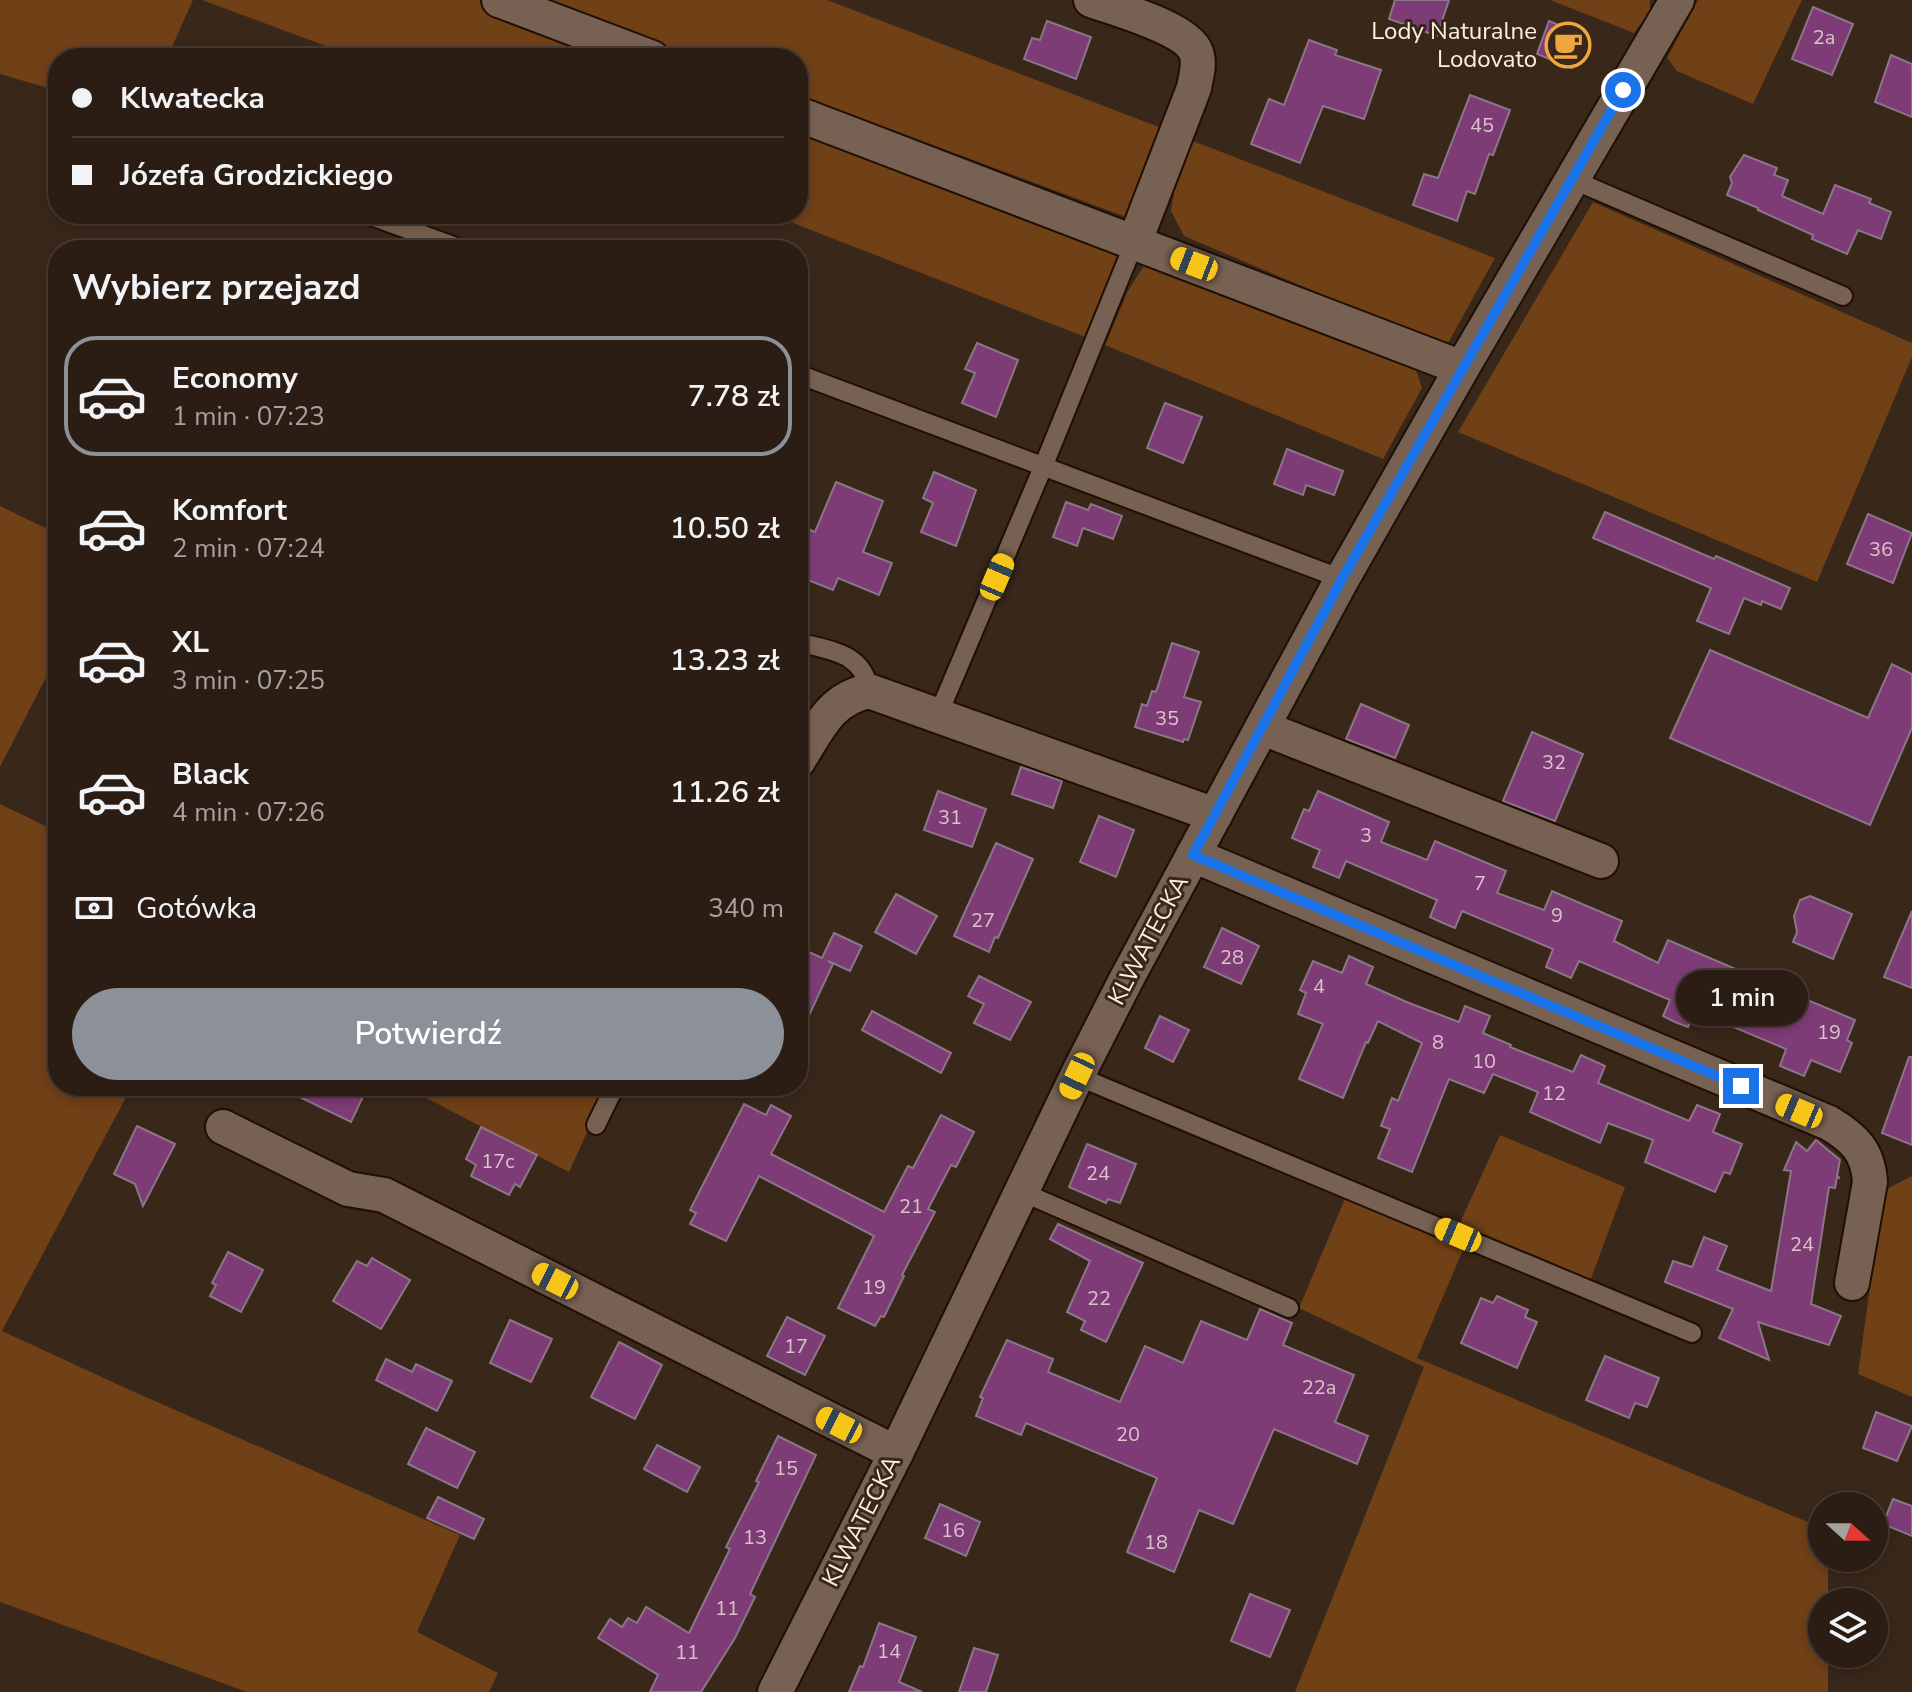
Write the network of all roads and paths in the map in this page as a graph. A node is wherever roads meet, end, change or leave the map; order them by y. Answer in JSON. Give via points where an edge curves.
{"nodes":[{"id":1,"x":499,"y":0,"type":"edge"},
{"id":2,"x":1091,"y":0,"type":"edge"},
{"id":3,"x":1677,"y":0,"type":"edge"},
{"id":4,"x":626,"y":48,"type":"edge"},
{"id":5,"x":808,"y":118,"type":"edge"},
{"id":6,"x":1571,"y":179,"type":"junction"},
{"id":7,"x":393,"y":224,"type":"edge"},
{"id":8,"x":437,"y":240,"type":"edge"},
{"id":9,"x":1135,"y":241,"type":"junction"},
{"id":10,"x":1843,"y":296,"type":"dead end"},
{"id":11,"x":1462,"y":368,"type":"junction"},
{"id":12,"x":808,"y":378,"type":"edge"},
{"id":13,"x":1043,"y":467,"type":"junction"},
{"id":14,"x":1342,"y":579,"type":"junction"},
{"id":15,"x":808,"y":645,"type":"edge"},
{"id":16,"x":869,"y":691,"type":"junction"},
{"id":17,"x":938,"y":715,"type":"junction"},
{"id":18,"x":1263,"y":728,"type":"junction"},
{"id":19,"x":808,"y":747,"type":"edge"},
{"id":20,"x":1215,"y":815,"type":"junction"},
{"id":21,"x":1193,"y":855,"type":"junction"},
{"id":22,"x":1601,"y":861,"type":"dead end"},
{"id":23,"x":1077,"y":1076,"type":"junction"},
{"id":24,"x":610,"y":1096,"type":"edge"},
{"id":25,"x":596,"y":1125,"type":"dead end"},
{"id":26,"x":223,"y":1127,"type":"dead end"},
{"id":27,"x":1022,"y":1192,"type":"junction"},
{"id":28,"x":1852,"y":1283,"type":"dead end"},
{"id":29,"x":1289,"y":1308,"type":"dead end"},
{"id":30,"x":1692,"y":1333,"type":"dead end"},
{"id":31,"x":896,"y":1453,"type":"junction"},
{"id":32,"x":775,"y":1692,"type":"edge"}],
"edges":[{"from":1,"to":4,"type":"street"},
{"from":2,"to":9,"type":"street","via":[[1182,37],[1194,49],[1198,66]]},
{"from":3,"to":6,"type":"street","name":"KLWATECKA"},
{"from":5,"to":9,"type":"street"},
{"from":6,"to":10,"type":"lane"},
{"from":6,"to":11,"type":"street","name":"KLWATECKA"},
{"from":7,"to":8,"type":"lane"},
{"from":9,"to":11,"type":"street"},
{"from":9,"to":13,"type":"lane"},
{"from":11,"to":14,"type":"street","name":"KLWATECKA"},
{"from":12,"to":13,"type":"lane"},
{"from":13,"to":14,"type":"lane"},
{"from":13,"to":17,"type":"lane"},
{"from":14,"to":18,"type":"street","name":"KLWATECKA"},
{"from":15,"to":16,"type":"lane","via":[[853,660],[863,668]]},
{"from":16,"to":17,"type":"street"},
{"from":16,"to":19,"type":"street","via":[[840,701]]},
{"from":17,"to":20,"type":"street"},
{"from":18,"to":20,"type":"street","name":"KLWATECKA"},
{"from":18,"to":22,"type":"street"},
{"from":20,"to":21,"type":"street","name":"KLWATECKA"},
{"from":21,"to":23,"type":"street","name":"KLWATECKA"},
{"from":21,"to":28,"type":"street","via":[[1848,1135],[1862,1149],[1870,1182]]},
{"from":23,"to":27,"type":"street","name":"KLWATECKA"},
{"from":23,"to":30,"type":"lane"},
{"from":24,"to":25,"type":"lane"},
{"from":26,"to":31,"type":"street","via":[[348,1189],[384,1195]]},
{"from":27,"to":29,"type":"lane"},
{"from":27,"to":31,"type":"street","name":"KLWATECKA"},
{"from":31,"to":32,"type":"street","name":"KLWATECKA"}]}
